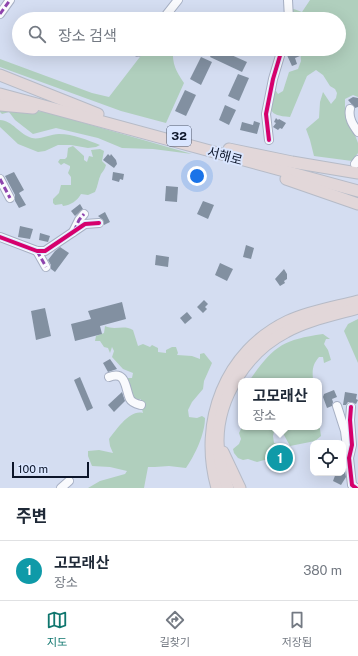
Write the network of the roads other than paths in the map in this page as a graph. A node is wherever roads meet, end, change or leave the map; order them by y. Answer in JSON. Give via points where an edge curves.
{"nodes":[{"id":1,"x":10,"y":0,"type":"edge"},
{"id":2,"x":178,"y":0,"type":"edge"},
{"id":3,"x":295,"y":0,"type":"edge"},
{"id":4,"x":289,"y":3,"type":"edge"},
{"id":5,"x":169,"y":12,"type":"edge"},
{"id":6,"x":0,"y":14,"type":"edge"},
{"id":7,"x":280,"y":56,"type":"edge"},
{"id":8,"x":0,"y":75,"type":"edge"},
{"id":9,"x":0,"y":88,"type":"edge"},
{"id":10,"x":0,"y":94,"type":"edge"},
{"id":11,"x":0,"y":106,"type":"edge"},
{"id":12,"x":350,"y":109,"type":"dead end"},
{"id":13,"x":65,"y":111,"type":"junction"},
{"id":14,"x":98,"y":114,"type":"junction"},
{"id":15,"x":358,"y":132,"type":"edge"},
{"id":16,"x":269,"y":140,"type":"dead end"},
{"id":17,"x":201,"y":149,"type":"junction"},
{"id":18,"x":229,"y":149,"type":"junction"},
{"id":19,"x":357,"y":166,"type":"edge"},
{"id":20,"x":0,"y":179,"type":"edge"},
{"id":21,"x":358,"y":184,"type":"edge"},
{"id":22,"x":358,"y":192,"type":"edge"},
{"id":23,"x":10,"y":198,"type":"dead end"},
{"id":24,"x":358,"y":204,"type":"edge"},
{"id":25,"x":84,"y":214,"type":"dead end"},
{"id":26,"x":99,"y":223,"type":"dead end"},
{"id":27,"x":73,"y":232,"type":"junction"},
{"id":28,"x":0,"y":237,"type":"edge"},
{"id":29,"x":37,"y":251,"type":"junction"},
{"id":30,"x":46,"y":267,"type":"dead end"},
{"id":31,"x":358,"y":301,"type":"edge"},
{"id":32,"x":358,"y":308,"type":"edge"},
{"id":33,"x":109,"y":377,"type":"dead end"},
{"id":34,"x":239,"y":378,"type":"edge"},
{"id":35,"x":238,"y":379,"type":"edge"},
{"id":36,"x":140,"y":405,"type":"dead end"},
{"id":37,"x":337,"y":406,"type":"dead end"},
{"id":38,"x":351,"y":407,"type":"dead end"},
{"id":39,"x":218,"y":440,"type":"junction"},
{"id":40,"x":349,"y":458,"type":"junction"},
{"id":41,"x":212,"y":464,"type":"junction"},
{"id":42,"x":69,"y":481,"type":"dead end"},
{"id":43,"x":60,"y":488,"type":"edge"},
{"id":44,"x":213,"y":488,"type":"edge"},
{"id":45,"x":217,"y":488,"type":"edge"},
{"id":46,"x":228,"y":488,"type":"edge"},
{"id":47,"x":240,"y":488,"type":"edge"},
{"id":48,"x":356,"y":488,"type":"edge"}],
"edges":[{"from":1,"to":6,"type":"street"},
{"from":2,"to":5,"type":"street"},
{"from":3,"to":4,"type":"street"},
{"from":7,"to":16,"type":"street","via":[[266,114]]},
{"from":8,"to":14,"type":"highway"},
{"from":9,"to":14,"type":"highway","name":"서해로","number":"32"},
{"from":10,"to":13,"type":"highway","name":"서해로","number":"32"},
{"from":11,"to":13,"type":"highway"},
{"from":12,"to":15,"type":"street","via":[[351,121]]},
{"from":13,"to":17,"type":"highway","name":"서해로","number":"32"},
{"from":14,"to":18,"type":"highway","name":"서해로","number":"32"},
{"from":17,"to":22,"type":"highway","name":"서해로","number":"32"},
{"from":17,"to":24,"type":"highway"},
{"from":18,"to":19,"type":"highway","via":[[292,162]]},
{"from":18,"to":21,"type":"highway","name":"서해로","number":"32"},
{"from":20,"to":23,"type":"street"},
{"from":25,"to":27,"type":"street"},
{"from":26,"to":27,"type":"street","via":[[85,224]]},
{"from":27,"to":29,"type":"street","via":[[45,251]]},
{"from":28,"to":29,"type":"street"},
{"from":29,"to":30,"type":"street"},
{"from":31,"to":41,"type":"highway","via":[[320,310],[287,322],[248,351],[229,376],[218,400],[212,429]]},
{"from":32,"to":34,"type":"highway","via":[[311,321],[279,335],[261,350]]},
{"from":33,"to":36,"type":"street","via":[[123,379],[130,399]]},
{"from":35,"to":39,"type":"highway","via":[[222,414]]},
{"from":37,"to":40,"type":"street","via":[[345,431]]},
{"from":38,"to":40,"type":"street","via":[[352,445]]},
{"from":39,"to":46,"type":"highway","via":[[220,463]]},
{"from":39,"to":47,"type":"highway"},
{"from":40,"to":48,"type":"street","via":[[352,485]]},
{"from":41,"to":44,"type":"highway"},
{"from":41,"to":45,"type":"highway"},
{"from":42,"to":43,"type":"street"}]}
